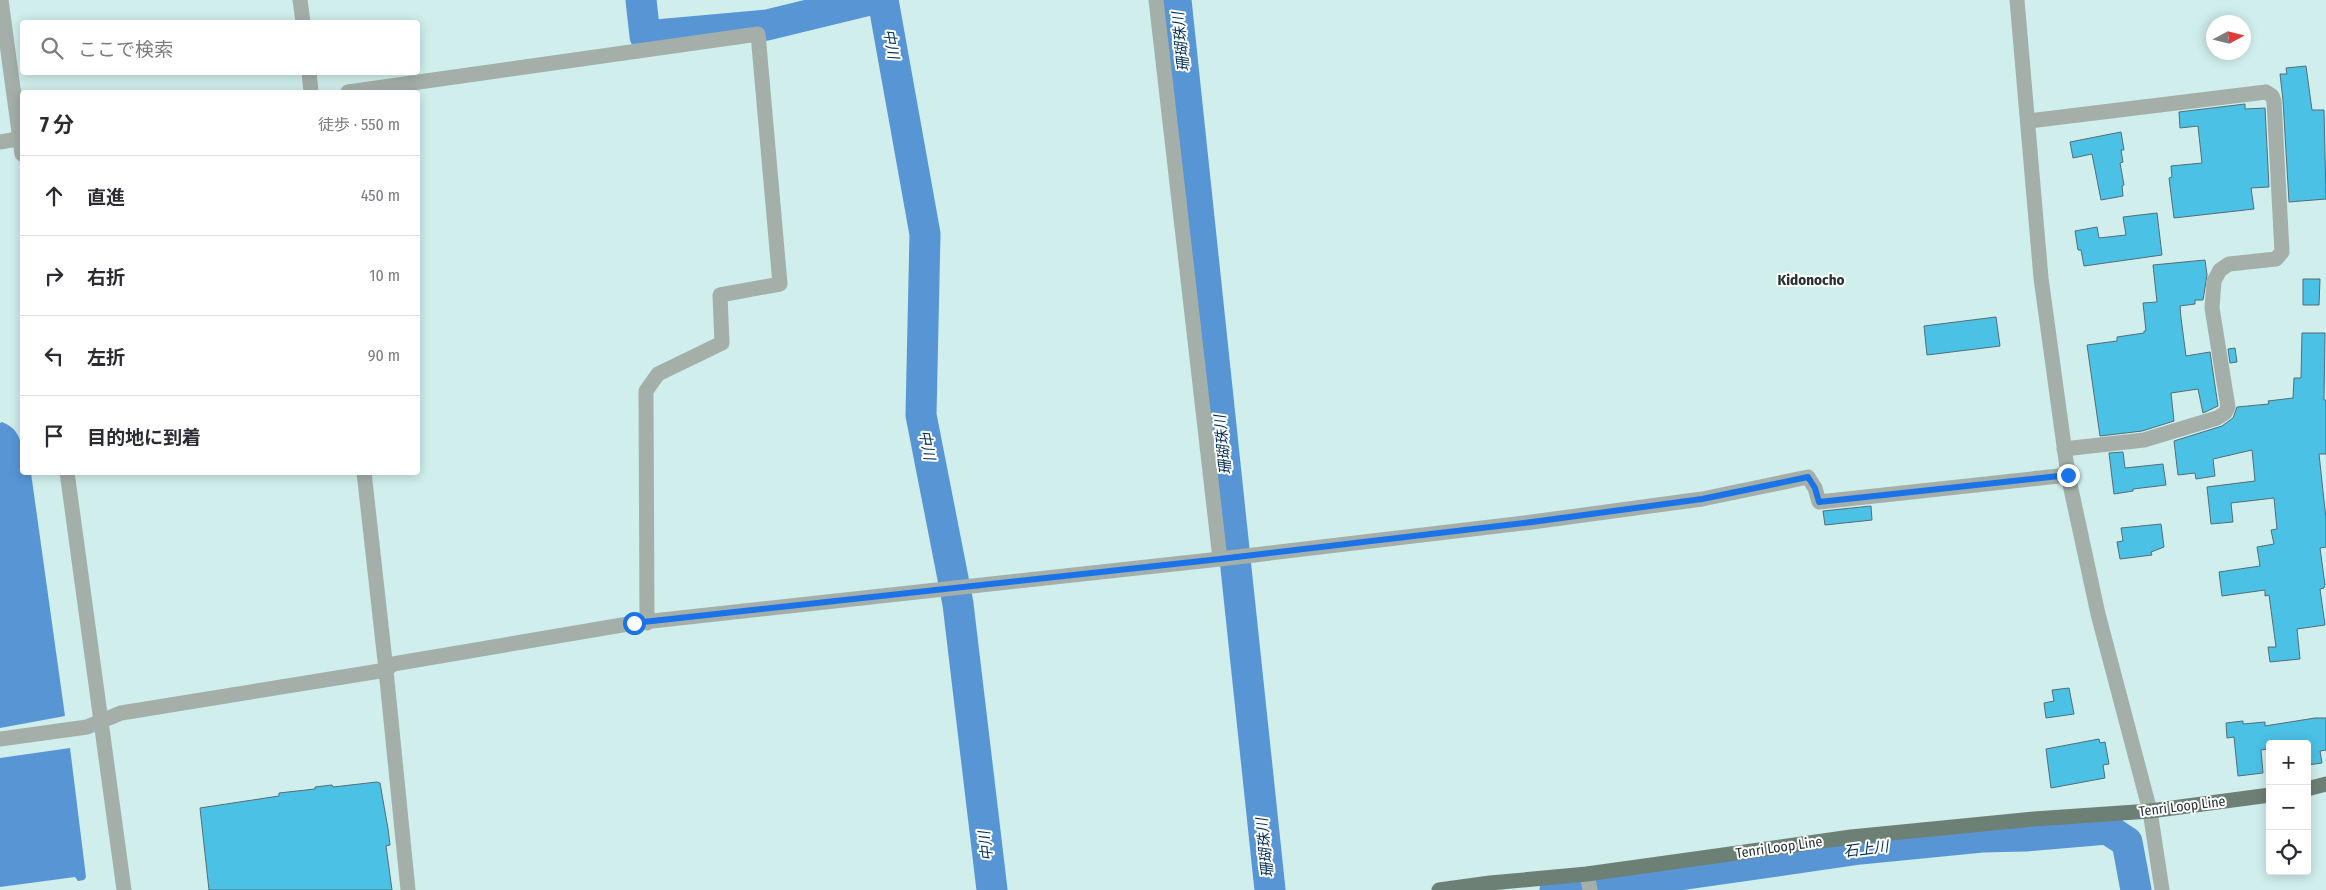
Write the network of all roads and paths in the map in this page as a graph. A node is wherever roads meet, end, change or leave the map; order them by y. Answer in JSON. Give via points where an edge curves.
{"nodes":[{"id":1,"x":1,"y":0,"type":"edge"},
{"id":2,"x":300,"y":0,"type":"edge"},
{"id":3,"x":1156,"y":0,"type":"edge"},
{"id":4,"x":2017,"y":0,"type":"edge"},
{"id":5,"x":303,"y":20,"type":"edge"},
{"id":6,"x":309,"y":75,"type":"edge"},
{"id":7,"x":311,"y":90,"type":"edge"},
{"id":8,"x":362,"y":90,"type":"edge"},
{"id":9,"x":2029,"y":121,"type":"junction"},
{"id":10,"x":20,"y":131,"type":"edge"},
{"id":11,"x":20,"y":138,"type":"edge"},
{"id":12,"x":0,"y":142,"type":"edge"},
{"id":13,"x":2064,"y":449,"type":"junction"},
{"id":14,"x":67,"y":475,"type":"edge"},
{"id":15,"x":364,"y":475,"type":"edge"},
{"id":16,"x":2068,"y":475,"type":"junction"},
{"id":17,"x":1223,"y":559,"type":"junction"},
{"id":18,"x":647,"y":623,"type":"junction"},
{"id":19,"x":386,"y":670,"type":"junction"},
{"id":20,"x":102,"y":722,"type":"junction"},
{"id":21,"x":0,"y":738,"type":"edge"},
{"id":22,"x":2326,"y":784,"type":"edge"},
{"id":23,"x":2311,"y":788,"type":"edge"},
{"id":24,"x":2266,"y":796,"type":"edge"},
{"id":25,"x":2150,"y":811,"type":"junction"},
{"id":26,"x":1587,"y":874,"type":"junction"},
{"id":27,"x":124,"y":890,"type":"edge"},
{"id":28,"x":408,"y":890,"type":"edge"},
{"id":29,"x":1439,"y":890,"type":"edge"},
{"id":30,"x":1590,"y":890,"type":"edge"},
{"id":31,"x":2162,"y":890,"type":"edge"}],
"edges":[{"from":1,"to":10,"type":"street"},
{"from":2,"to":5,"type":"street"},
{"from":3,"to":17,"type":"street"},
{"from":4,"to":9,"type":"street"},
{"from":6,"to":7,"type":"street"},
{"from":8,"to":18,"type":"street","via":[[758,34],[780,284],[720,295],[722,343],[658,374],[646,391]]},
{"from":9,"to":13,"type":"street","via":[[2041,278]]},
{"from":9,"to":13,"type":"street","via":[[2266,92],[2274,100],[2282,252],[2276,259],[2229,264],[2220,270],[2214,281],[2212,308],[2228,407],[2225,413],[2144,440]]},
{"from":11,"to":12,"type":"street"},
{"from":13,"to":16,"type":"street"},
{"from":14,"to":20,"type":"street"},
{"from":15,"to":19,"type":"street"},
{"from":16,"to":17,"type":"street","via":[[1819,502],[1808,477],[1702,499]]},
{"from":16,"to":25,"type":"street","via":[[2098,614]]},
{"from":17,"to":18,"type":"street"},
{"from":18,"to":19,"type":"street","via":[[393,664]]},
{"from":19,"to":20,"type":"street","via":[[121,713]]},
{"from":19,"to":28,"type":"street"},
{"from":20,"to":21,"type":"street","via":[[87,727]]},
{"from":20,"to":27,"type":"street"},
{"from":22,"to":23,"type":"main road"},
{"from":24,"to":25,"type":"main road","name":"Tenri Loop Line"},
{"from":25,"to":26,"type":"main road","name":"Tenri Loop Line","via":[[1851,837]]},
{"from":25,"to":31,"type":"street"},
{"from":26,"to":29,"type":"main road","name":"Tenri Loop Line"},
{"from":26,"to":30,"type":"street"}]}
